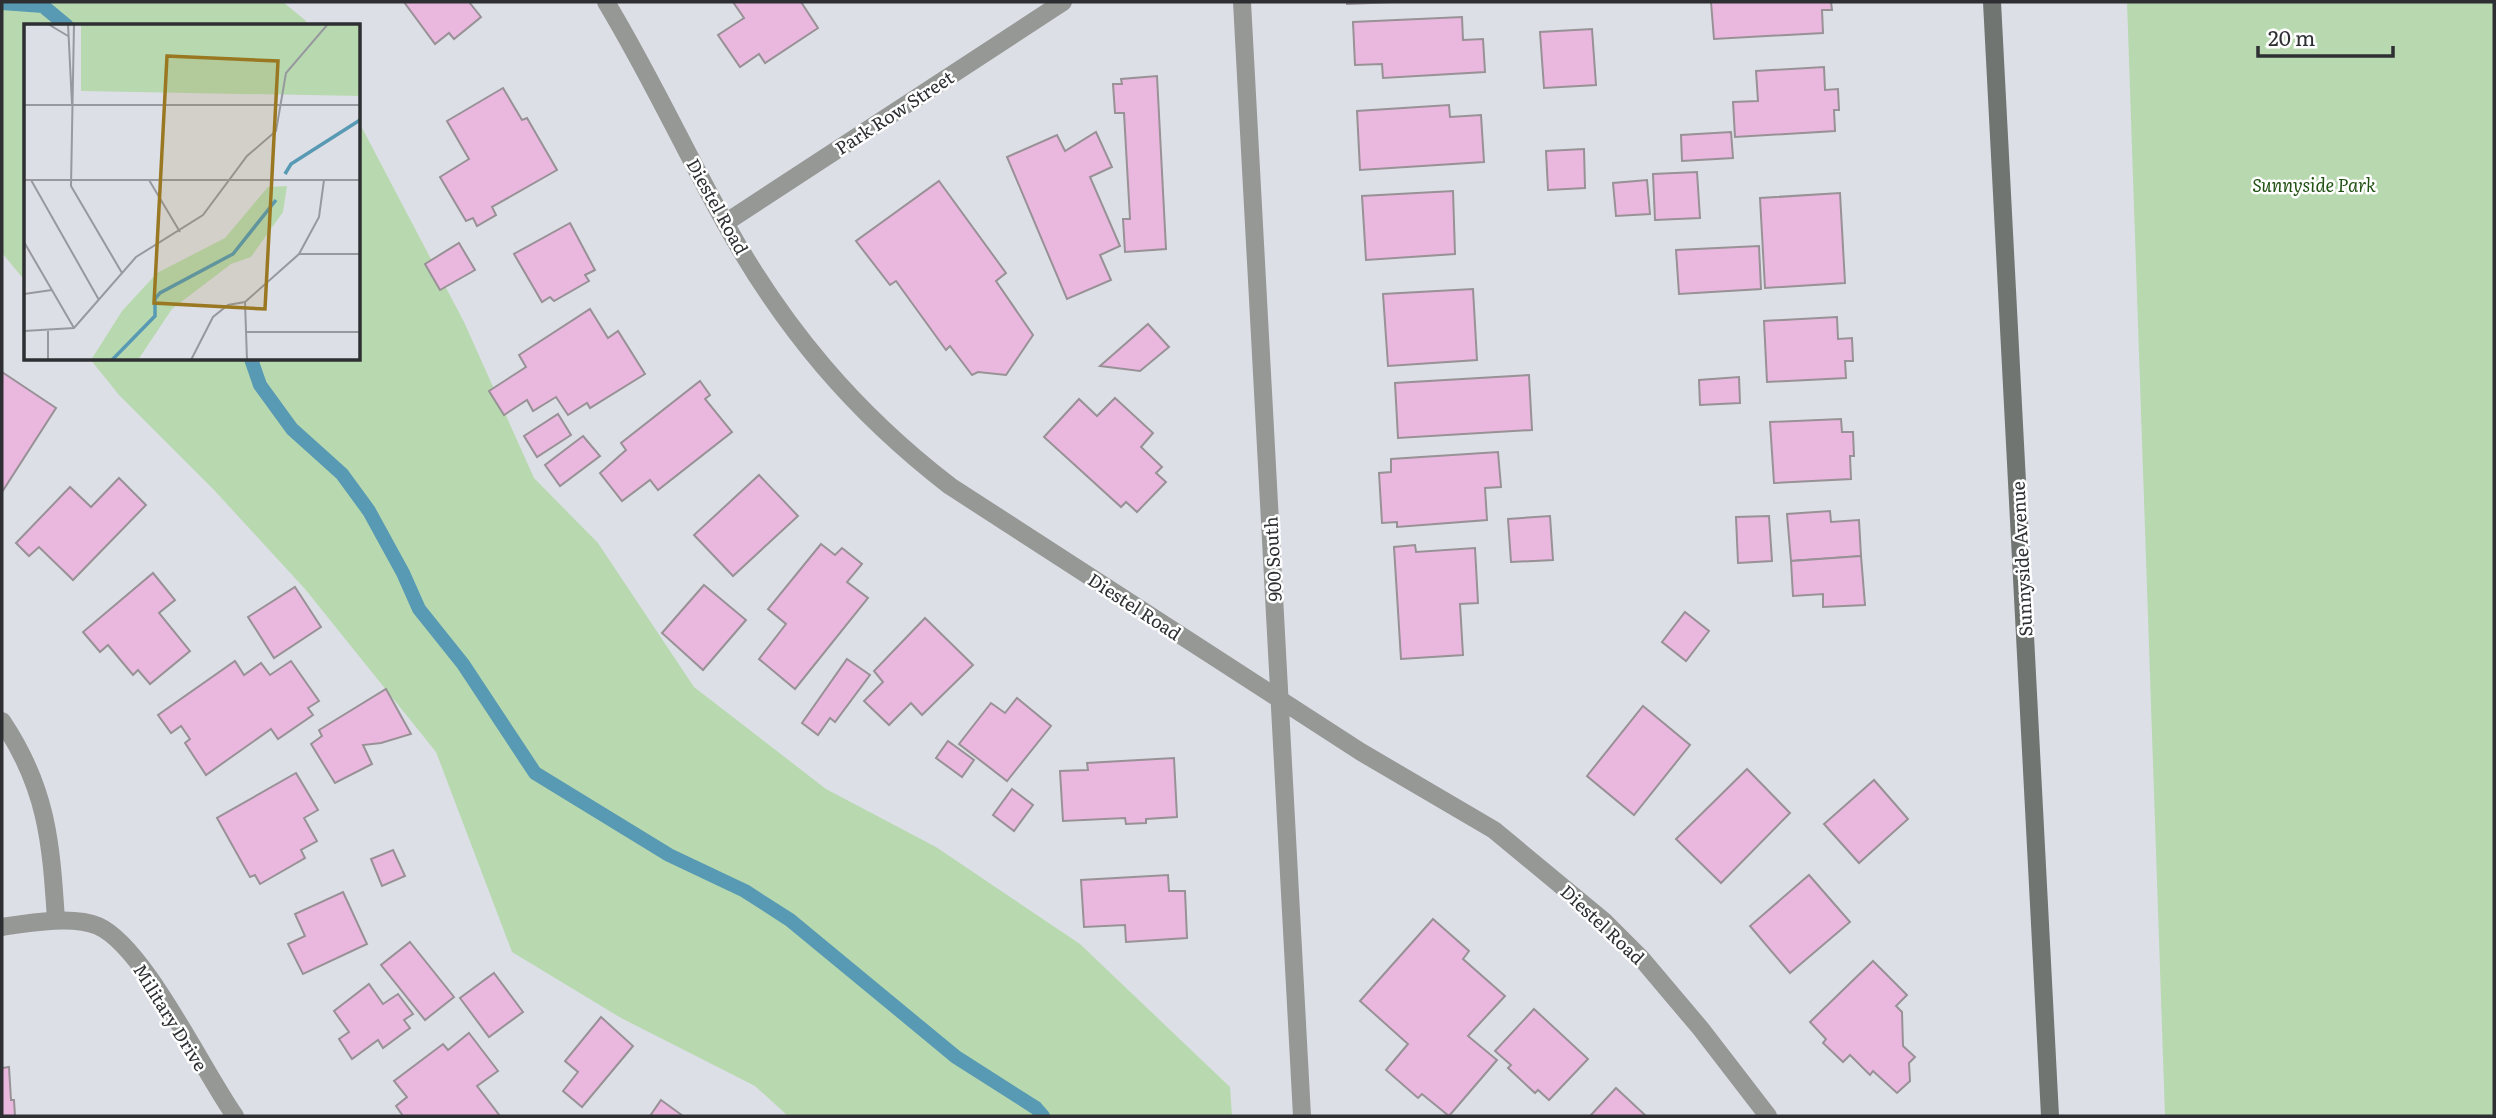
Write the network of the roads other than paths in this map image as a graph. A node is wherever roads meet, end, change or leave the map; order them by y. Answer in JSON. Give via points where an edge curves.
{"nodes":[{"id":1,"x":606,"y":2,"type":"edge"},
{"id":2,"x":1063,"y":2,"type":"edge"},
{"id":3,"x":1242,"y":2,"type":"edge"},
{"id":4,"x":1992,"y":2,"type":"edge"},
{"id":5,"x":725,"y":223,"type":"junction"},
{"id":6,"x":1280,"y":699,"type":"junction"},
{"id":7,"x":2,"y":721,"type":"edge"},
{"id":8,"x":56,"y":920,"type":"junction"},
{"id":9,"x":2,"y":927,"type":"edge"},
{"id":10,"x":235,"y":1116,"type":"edge"},
{"id":11,"x":1302,"y":1116,"type":"edge"},
{"id":12,"x":1768,"y":1116,"type":"edge"},
{"id":13,"x":2050,"y":1116,"type":"edge"}],
"edges":[{"from":1,"to":5,"type":"street","name":"Diestel Road"},
{"from":2,"to":5,"type":"street","name":"Park Row Street"},
{"from":3,"to":6,"type":"street","name":"900 South"},
{"from":4,"to":13,"type":"main road","name":"Sunnyside Avenue"},
{"from":5,"to":6,"type":"street","name":"Diestel Road","via":[[826,372],[907,453],[961,493]]},
{"from":6,"to":11,"type":"street","name":"900 South"},
{"from":6,"to":12,"type":"street","name":"Diestel Road","via":[[1494,830],[1596,914],[1672,994]]},
{"from":7,"to":8,"type":"street","via":[[38,787],[50,846]]},
{"from":8,"to":9,"type":"street","name":"Military Drive"},
{"from":8,"to":10,"type":"street","name":"Military Drive","via":[[97,925],[116,938],[158,991]]}]}
